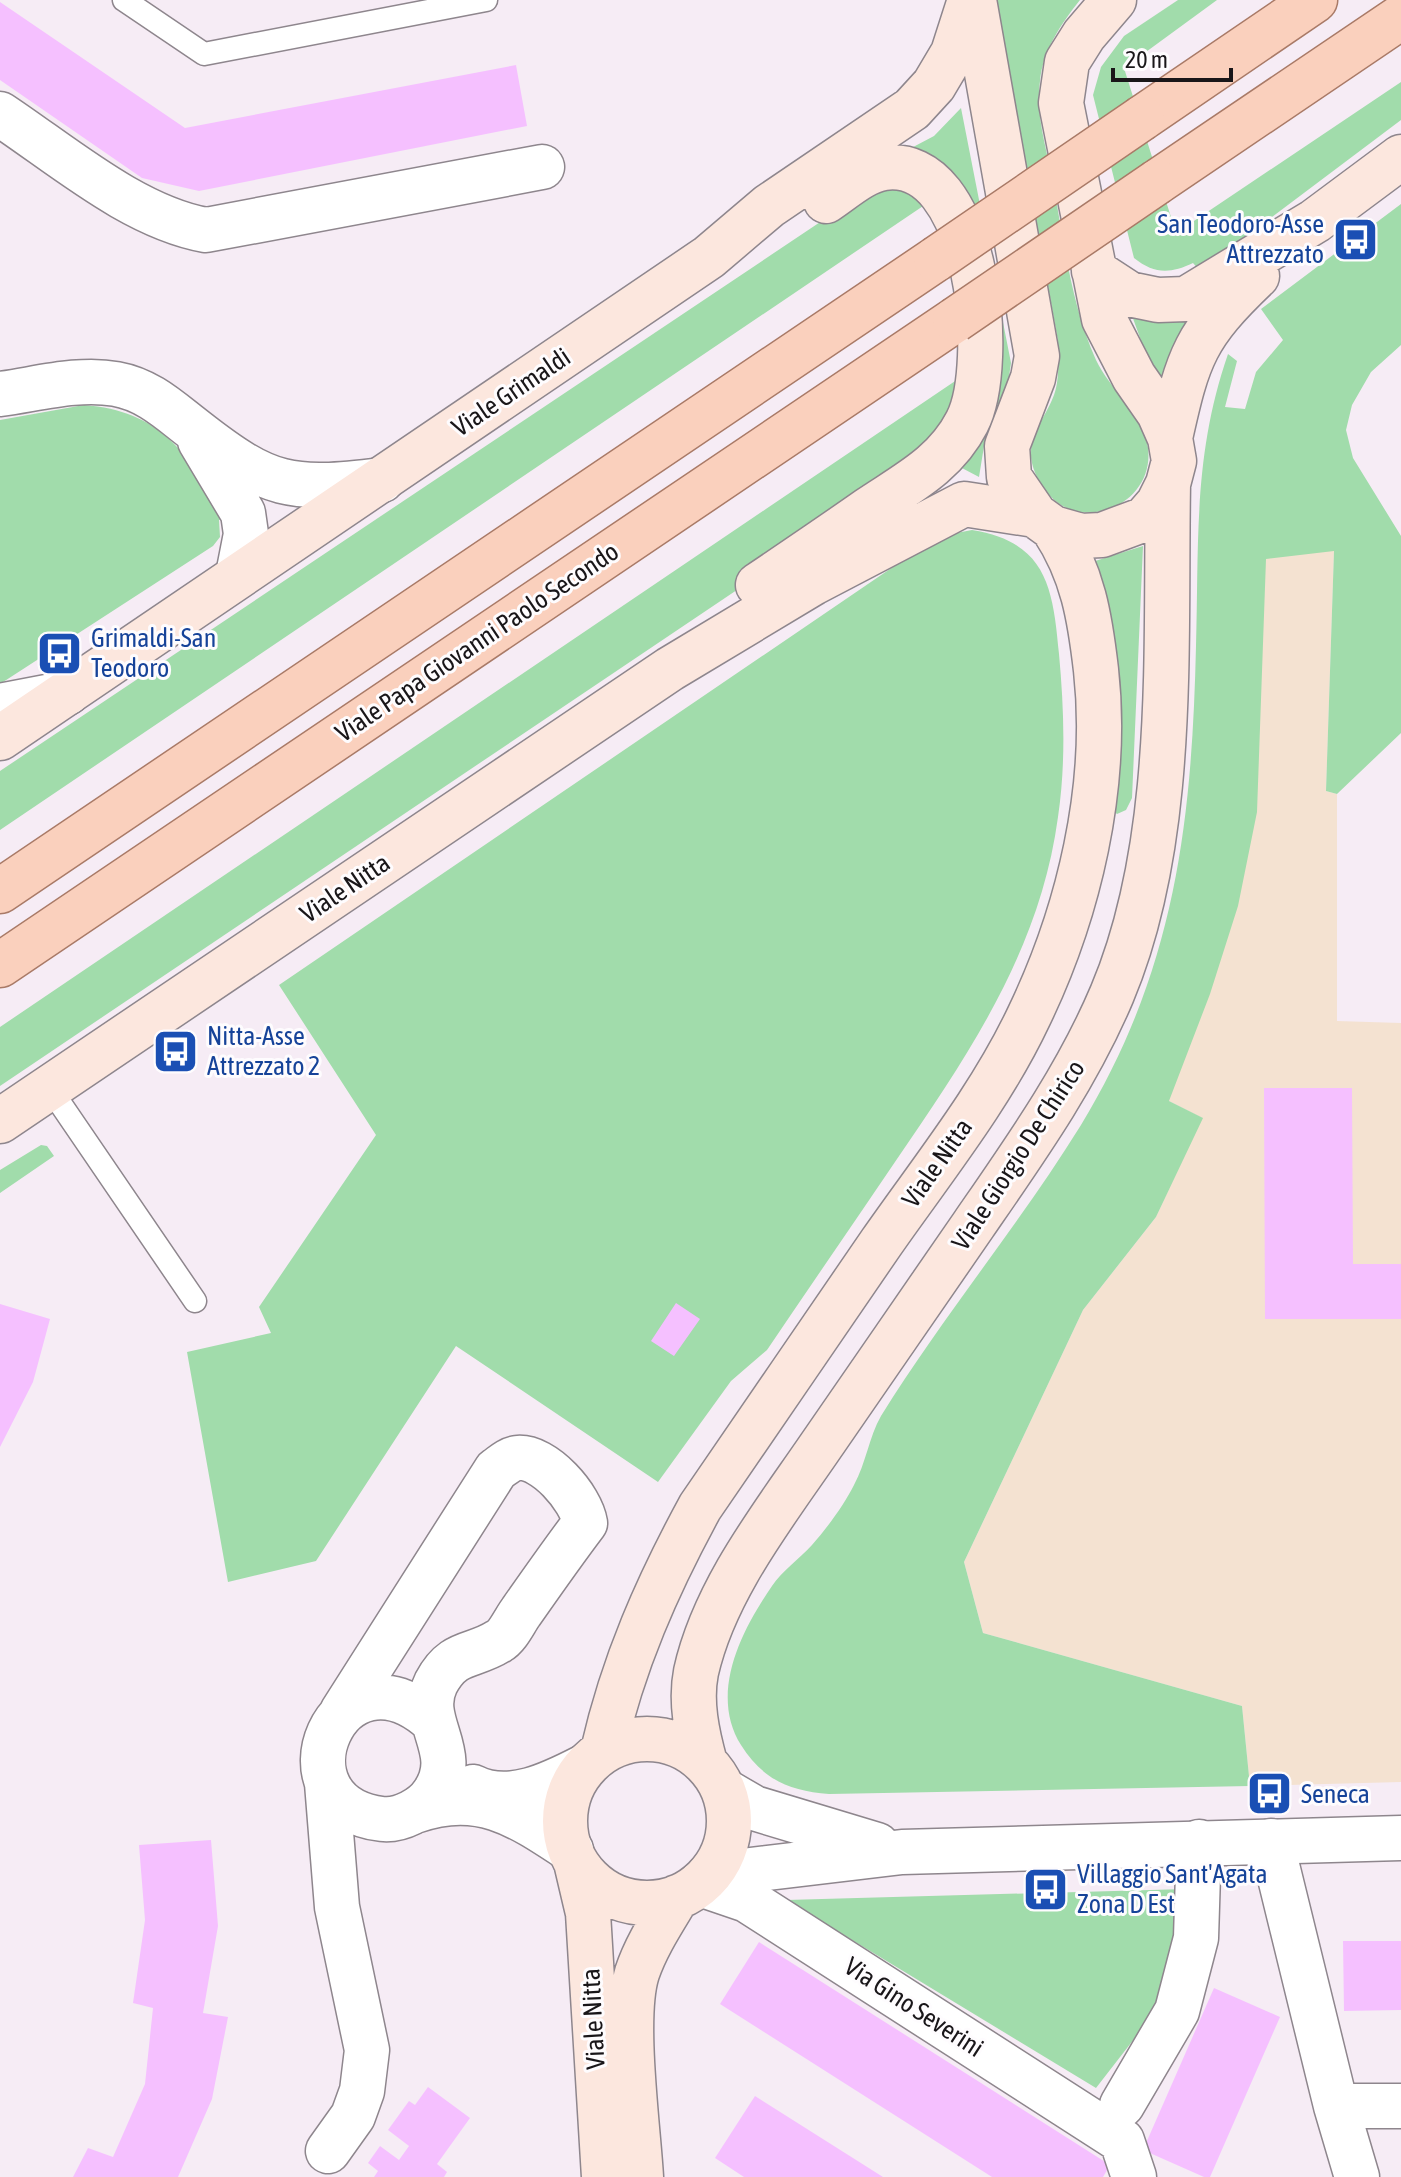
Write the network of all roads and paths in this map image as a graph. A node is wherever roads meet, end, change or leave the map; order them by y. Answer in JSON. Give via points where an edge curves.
{"nodes":[{"id":1,"x":124,"y":0,"type":"edge"},
{"id":2,"x":486,"y":0,"type":"edge"},
{"id":3,"x":972,"y":0,"type":"edge"},
{"id":4,"x":1315,"y":0,"type":"edge"},
{"id":5,"x":1116,"y":3,"type":"edge"},
{"id":6,"x":1401,"y":17,"type":"edge"},
{"id":7,"x":0,"y":114,"type":"edge"},
{"id":8,"x":1401,"y":157,"type":"edge"},
{"id":9,"x":542,"y":167,"type":"dead end"},
{"id":10,"x":1315,"y":221,"type":"junction"},
{"id":11,"x":709,"y":257,"type":"junction"},
{"id":12,"x":1094,"y":271,"type":"junction"},
{"id":13,"x":0,"y":394,"type":"edge"},
{"id":14,"x":192,"y":429,"type":"junction"},
{"id":15,"x":1170,"y":438,"type":"junction"},
{"id":16,"x":382,"y":480,"type":"junction"},
{"id":17,"x":1168,"y":484,"type":"junction"},
{"id":18,"x":1044,"y":521,"type":"junction"},
{"id":19,"x":238,"y":575,"type":"junction"},
{"id":20,"x":670,"y":669,"type":"junction"},
{"id":21,"x":67,"y":693,"type":"junction"},
{"id":22,"x":0,"y":706,"type":"edge"},
{"id":23,"x":0,"y":738,"type":"edge"},
{"id":24,"x":0,"y":891,"type":"edge"},
{"id":25,"x":0,"y":965,"type":"edge"},
{"id":26,"x":49,"y":1087,"type":"junction"},
{"id":27,"x":0,"y":1121,"type":"edge"},
{"id":28,"x":195,"y":1301,"type":"dead end"},
{"id":29,"x":342,"y":1712,"type":"junction"},
{"id":30,"x":439,"y":1741,"type":"junction"},
{"id":31,"x":593,"y":1759,"type":"junction"},
{"id":32,"x":715,"y":1777,"type":"junction"},
{"id":33,"x":327,"y":1783,"type":"junction"},
{"id":34,"x":402,"y":1816,"type":"junction"},
{"id":35,"x":1401,"y":1838,"type":"edge"},
{"id":36,"x":1271,"y":1841,"type":"junction"},
{"id":37,"x":1199,"y":1842,"type":"junction"},
{"id":38,"x":902,"y":1852,"type":"junction"},
{"id":39,"x":574,"y":1856,"type":"junction"},
{"id":40,"x":695,"y":1886,"type":"junction"},
{"id":41,"x":337,"y":1907,"type":"junction"},
{"id":42,"x":1336,"y":2106,"type":"junction"},
{"id":43,"x":1401,"y":2106,"type":"edge"},
{"id":44,"x":1126,"y":2141,"type":"edge"},
{"id":45,"x":328,"y":2151,"type":"dead end"},
{"id":46,"x":604,"y":2177,"type":"edge"},
{"id":47,"x":641,"y":2177,"type":"edge"},
{"id":48,"x":1357,"y":2177,"type":"edge"}],
"edges":[{"from":1,"to":2,"type":"lane","via":[[204,54]]},
{"from":3,"to":11,"type":"main road","name":"Viale Grimaldi","via":[[953,53],[912,109],[769,206]]},
{"from":3,"to":18,"type":"main road","via":[[1037,356],[1007,446],[1009,477]]},
{"from":4,"to":24,"type":"main road","bridge":true},
{"from":5,"to":12,"type":"main road","via":[[1084,35],[1067,62],[1061,103]]},
{"from":6,"to":25,"type":"main road","name":"Viale Papa Giovanni Paolo Secondo","bridge":true},
{"from":7,"to":9,"type":"street","via":[[143,208],[174,224],[206,230]]},
{"from":8,"to":10,"type":"main road"},
{"from":10,"to":12,"type":"main road","via":[[1186,299],[1129,294]]},
{"from":10,"to":15,"type":"main road","name":"Viale Giorgio De Chirico","via":[[1203,333],[1184,374]]},
{"from":11,"to":16,"type":"main road","name":"Viale Grimaldi"},
{"from":11,"to":20,"type":"main road","via":[[784,231],[884,167],[924,177],[953,211],[968,253],[977,294],[980,384],[967,423],[932,468],[725,607]]},
{"from":12,"to":15,"type":"main road","via":[[1104,319]]},
{"from":13,"to":14,"type":"street","via":[[118,384],[153,398]]},
{"from":14,"to":16,"type":"street","via":[[266,478],[296,486]]},
{"from":14,"to":19,"type":"street","via":[[243,513],[246,534]]},
{"from":15,"to":17,"type":"main road","name":"Viale Giorgio De Chirico","via":[[1174,461]]},
{"from":16,"to":19,"type":"main road","name":"Viale Grimaldi"},
{"from":17,"to":18,"type":"main road","via":[[1145,519],[1102,535],[1081,536]]},
{"from":17,"to":32,"type":"main road","name":"Viale Giorgio De Chirico","via":[[1161,769],[1141,905],[1113,992],[1042,1126],[788,1494],[725,1598],[695,1676],[694,1716]]},
{"from":18,"to":20,"type":"main road","name":"Viale Nitta","via":[[964,504],[813,583]]},
{"from":18,"to":31,"type":"main road","name":"Viale Nitta","via":[[1079,575],[1089,609],[1100,704],[1091,818],[1067,923],[1029,1017],[982,1098],[700,1507],[629,1654]]},
{"from":19,"to":21,"type":"main road","name":"Viale Grimaldi"},
{"from":20,"to":26,"type":"main road","name":"Viale Nitta"},
{"from":21,"to":22,"type":"street"},
{"from":21,"to":23,"type":"main road","name":"Viale Grimaldi"},
{"from":26,"to":27,"type":"main road","name":"Viale Nitta"},
{"from":26,"to":28,"type":"lane"},
{"from":29,"to":30,"type":"street","via":[[364,1699],[389,1696],[414,1704]]},
{"from":29,"to":30,"type":"street","via":[[496,1470],[513,1458],[528,1458],[568,1486],[583,1509],[585,1523],[500,1641],[454,1658],[436,1683],[429,1702]]},
{"from":29,"to":33,"type":"street","via":[[326,1733],[321,1758]]},
{"from":30,"to":31,"type":"street","via":[[455,1777],[482,1791],[513,1795],[554,1783]]},
{"from":30,"to":34,"type":"street","via":[[444,1771],[434,1794]]},
{"from":31,"to":32,"type":"main road","via":[[634,1739],[656,1739],[688,1749]]},
{"from":31,"to":39,"type":"main road","via":[[571,1789],[565,1813]]},
{"from":32,"to":38,"type":"street","via":[[766,1813]]},
{"from":32,"to":40,"type":"main road","via":[[730,1816],[727,1842]]},
{"from":33,"to":34,"type":"street","via":[[342,1804],[365,1817]]},
{"from":33,"to":41,"type":"street"},
{"from":34,"to":39,"type":"street","via":[[460,1800],[491,1806],[516,1815]]},
{"from":34,"to":41,"type":"street","via":[[364,1842],[351,1861]]},
{"from":35,"to":36,"type":"street"},
{"from":36,"to":37,"type":"street"},
{"from":36,"to":42,"type":"street"},
{"from":37,"to":38,"type":"street"},
{"from":37,"to":44,"type":"street","via":[[1196,1938],[1177,2011]]},
{"from":38,"to":40,"type":"street"},
{"from":39,"to":40,"type":"main road","via":[[592,1882],[639,1903]]},
{"from":39,"to":46,"type":"main road","name":"Viale Nitta","via":[[588,1913]]},
{"from":40,"to":44,"type":"street","name":"Via Gino Severini","via":[[747,1900]]},
{"from":40,"to":47,"type":"main road","via":[[645,1952],[636,1977],[632,2007]]},
{"from":41,"to":45,"type":"street","via":[[367,2050],[353,2116]]},
{"from":42,"to":43,"type":"street"},
{"from":42,"to":48,"type":"street"}]}
